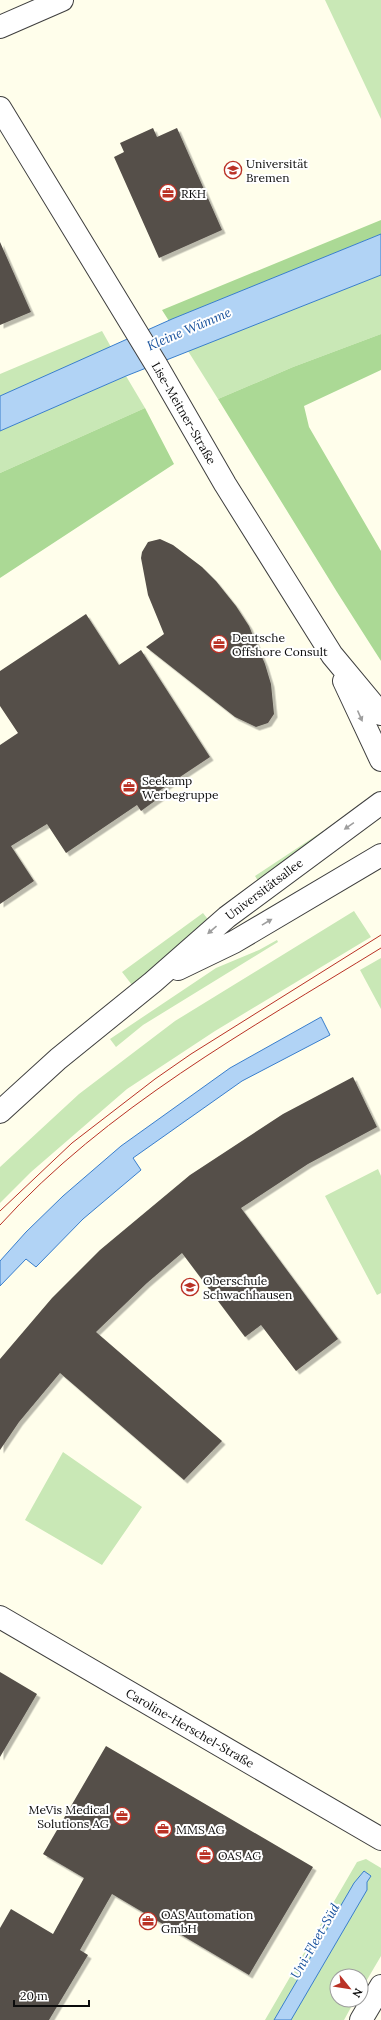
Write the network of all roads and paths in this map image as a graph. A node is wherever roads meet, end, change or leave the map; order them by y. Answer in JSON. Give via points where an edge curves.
{"nodes":[{"id":1,"x":62,"y":0,"type":"edge"},
{"id":2,"x":0,"y":27,"type":"edge"},
{"id":3,"x":0,"y":108,"type":"edge"},
{"id":4,"x":332,"y":655,"type":"junction"},
{"id":5,"x":381,"y":714,"type":"edge"},
{"id":6,"x":381,"y":760,"type":"edge"},
{"id":7,"x":381,"y":804,"type":"edge"},
{"id":8,"x":381,"y":855,"type":"edge"},
{"id":9,"x":153,"y":982,"type":"junction"},
{"id":10,"x":0,"y":1112,"type":"edge"},
{"id":11,"x":0,"y":1617,"type":"edge"},
{"id":12,"x":381,"y":1839,"type":"edge"},
{"id":13,"x":381,"y":1986,"type":"edge"},
{"id":14,"x":361,"y":2020,"type":"edge"}],
"edges":[{"from":1,"to":2,"type":"street"},
{"from":3,"to":4,"type":"street","name":"Lise-Meitner-Straße","via":[[157,366],[225,484]]},
{"from":4,"to":5,"type":"street","name":"Lise-Meitner-Straße"},
{"from":4,"to":6,"type":"street","name":"Lise-Meitner-Straße","one_way":true},
{"from":7,"to":9,"type":"street","name":"Universitätsallee","one_way":true,"via":[[227,917]]},
{"from":9,"to":8,"type":"street","name":"Universitätsallee","one_way":true,"via":[[234,942]]},
{"from":9,"to":10,"type":"street","name":"Universitätsallee","via":[[58,1059]]},
{"from":11,"to":12,"type":"street","name":"Caroline-Herschel-Straße"},
{"from":13,"to":14,"type":"street"}]}
